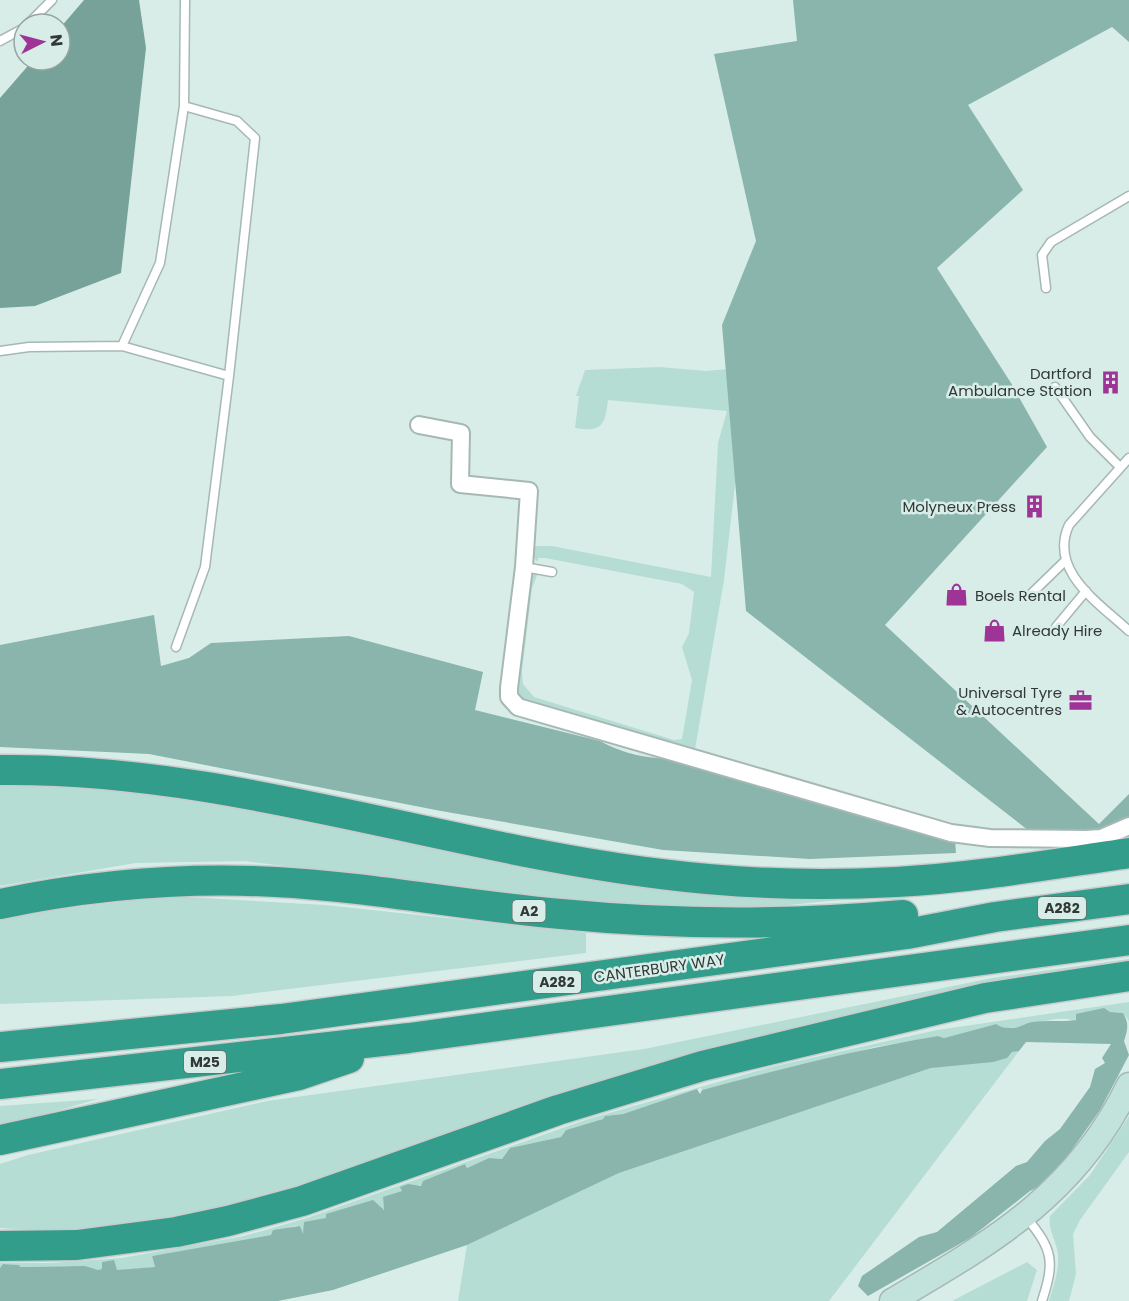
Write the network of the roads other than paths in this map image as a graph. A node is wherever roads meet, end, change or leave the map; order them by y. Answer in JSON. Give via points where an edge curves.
{"nodes":[{"id":1,"x":52,"y":0,"type":"edge"},
{"id":2,"x":185,"y":0,"type":"edge"},
{"id":3,"x":40,"y":12,"type":"edge"},
{"id":4,"x":184,"y":106,"type":"junction"},
{"id":5,"x":1129,"y":196,"type":"edge"},
{"id":6,"x":1046,"y":288,"type":"dead end"},
{"id":7,"x":122,"y":346,"type":"junction"},
{"id":8,"x":0,"y":351,"type":"edge"},
{"id":9,"x":229,"y":376,"type":"junction"},
{"id":10,"x":1055,"y":387,"type":"dead end"},
{"id":11,"x":419,"y":424,"type":"dead end"},
{"id":12,"x":1129,"y":458,"type":"edge"},
{"id":13,"x":1120,"y":467,"type":"junction"},
{"id":14,"x":1066,"y":560,"type":"junction"},
{"id":15,"x":524,"y":567,"type":"junction"},
{"id":16,"x":552,"y":572,"type":"dead end"},
{"id":17,"x":1086,"y":591,"type":"junction"},
{"id":18,"x":1032,"y":593,"type":"dead end"},
{"id":19,"x":1056,"y":627,"type":"dead end"},
{"id":20,"x":1129,"y":631,"type":"edge"},
{"id":21,"x":176,"y":647,"type":"dead end"},
{"id":22,"x":0,"y":770,"type":"edge"},
{"id":23,"x":1129,"y":826,"type":"edge"},
{"id":24,"x":1129,"y":853,"type":"edge"},
{"id":25,"x":1129,"y":899,"type":"edge"},
{"id":26,"x":0,"y":904,"type":"edge"},
{"id":27,"x":996,"y":917,"type":"junction"},
{"id":28,"x":1129,"y":940,"type":"edge"},
{"id":29,"x":1129,"y":976,"type":"edge"},
{"id":30,"x":1129,"y":996,"type":"edge"},
{"id":31,"x":879,"y":1024,"type":"junction"},
{"id":32,"x":0,"y":1031,"type":"edge"},
{"id":33,"x":117,"y":1037,"type":"junction"},
{"id":34,"x":409,"y":1038,"type":"junction"},
{"id":35,"x":0,"y":1047,"type":"edge"},
{"id":36,"x":0,"y":1084,"type":"edge"},
{"id":37,"x":1129,"y":1085,"type":"edge"},
{"id":38,"x":0,"y":1140,"type":"edge"},
{"id":39,"x":1026,"y":1216,"type":"junction"},
{"id":40,"x":0,"y":1246,"type":"edge"},
{"id":41,"x":891,"y":1301,"type":"edge"},
{"id":42,"x":1042,"y":1301,"type":"edge"}],
"edges":[{"from":1,"to":3,"type":"lane"},
{"from":2,"to":4,"type":"lane"},
{"from":4,"to":7,"type":"lane","via":[[160,262]]},
{"from":4,"to":9,"type":"lane","via":[[237,121],[255,138]]},
{"from":5,"to":6,"type":"lane","via":[[1051,242],[1042,255]]},
{"from":7,"to":8,"type":"lane","via":[[28,346]]},
{"from":7,"to":9,"type":"lane"},
{"from":9,"to":21,"type":"lane","via":[[205,567]]},
{"from":10,"to":13,"type":"lane","via":[[1090,437]]},
{"from":11,"to":15,"type":"street","via":[[461,433],[460,484],[529,491]]},
{"from":12,"to":13,"type":"lane"},
{"from":13,"to":14,"type":"lane","via":[[1069,525],[1064,535]]},
{"from":14,"to":17,"type":"lane","via":[[1068,569]]},
{"from":14,"to":18,"type":"lane"},
{"from":15,"to":16,"type":"lane"},
{"from":15,"to":23,"type":"street","via":[[509,688],[510,700],[520,708],[951,833],[990,838],[1086,839],[1101,838]]},
{"from":17,"to":19,"type":"lane"},
{"from":17,"to":20,"type":"lane"},
{"from":22,"to":24,"type":"highway","via":[[100,774],[201,785],[621,869],[754,883],[899,882]]},
{"from":25,"to":27,"type":"highway","name":"CANTERBURY WAY","number":"A282"},
{"from":26,"to":27,"type":"highway","number":"A2","via":[[130,883],[227,880],[305,884],[490,907],[633,919]]},
{"from":27,"to":33,"type":"highway","name":"CANTERBURY WAY","number":"A282","via":[[837,943],[281,1019]]},
{"from":28,"to":34,"type":"highway","number":"A282"},
{"from":29,"to":31,"type":"highway","via":[[985,998]]},
{"from":30,"to":31,"type":"highway"},
{"from":31,"to":40,"type":"highway","via":[[702,1066],[619,1091],[490,1133],[325,1194],[228,1221],[77,1245]]},
{"from":32,"to":33,"type":"highway"},
{"from":33,"to":35,"type":"highway"},
{"from":34,"to":36,"type":"highway","number":"M25"},
{"from":34,"to":38,"type":"highway","via":[[299,1075]]},
{"from":37,"to":39,"type":"main road","via":[[1096,1143]]},
{"from":39,"to":41,"type":"main road","via":[[972,1254]]},
{"from":39,"to":42,"type":"lane","via":[[1051,1258]]}]}
